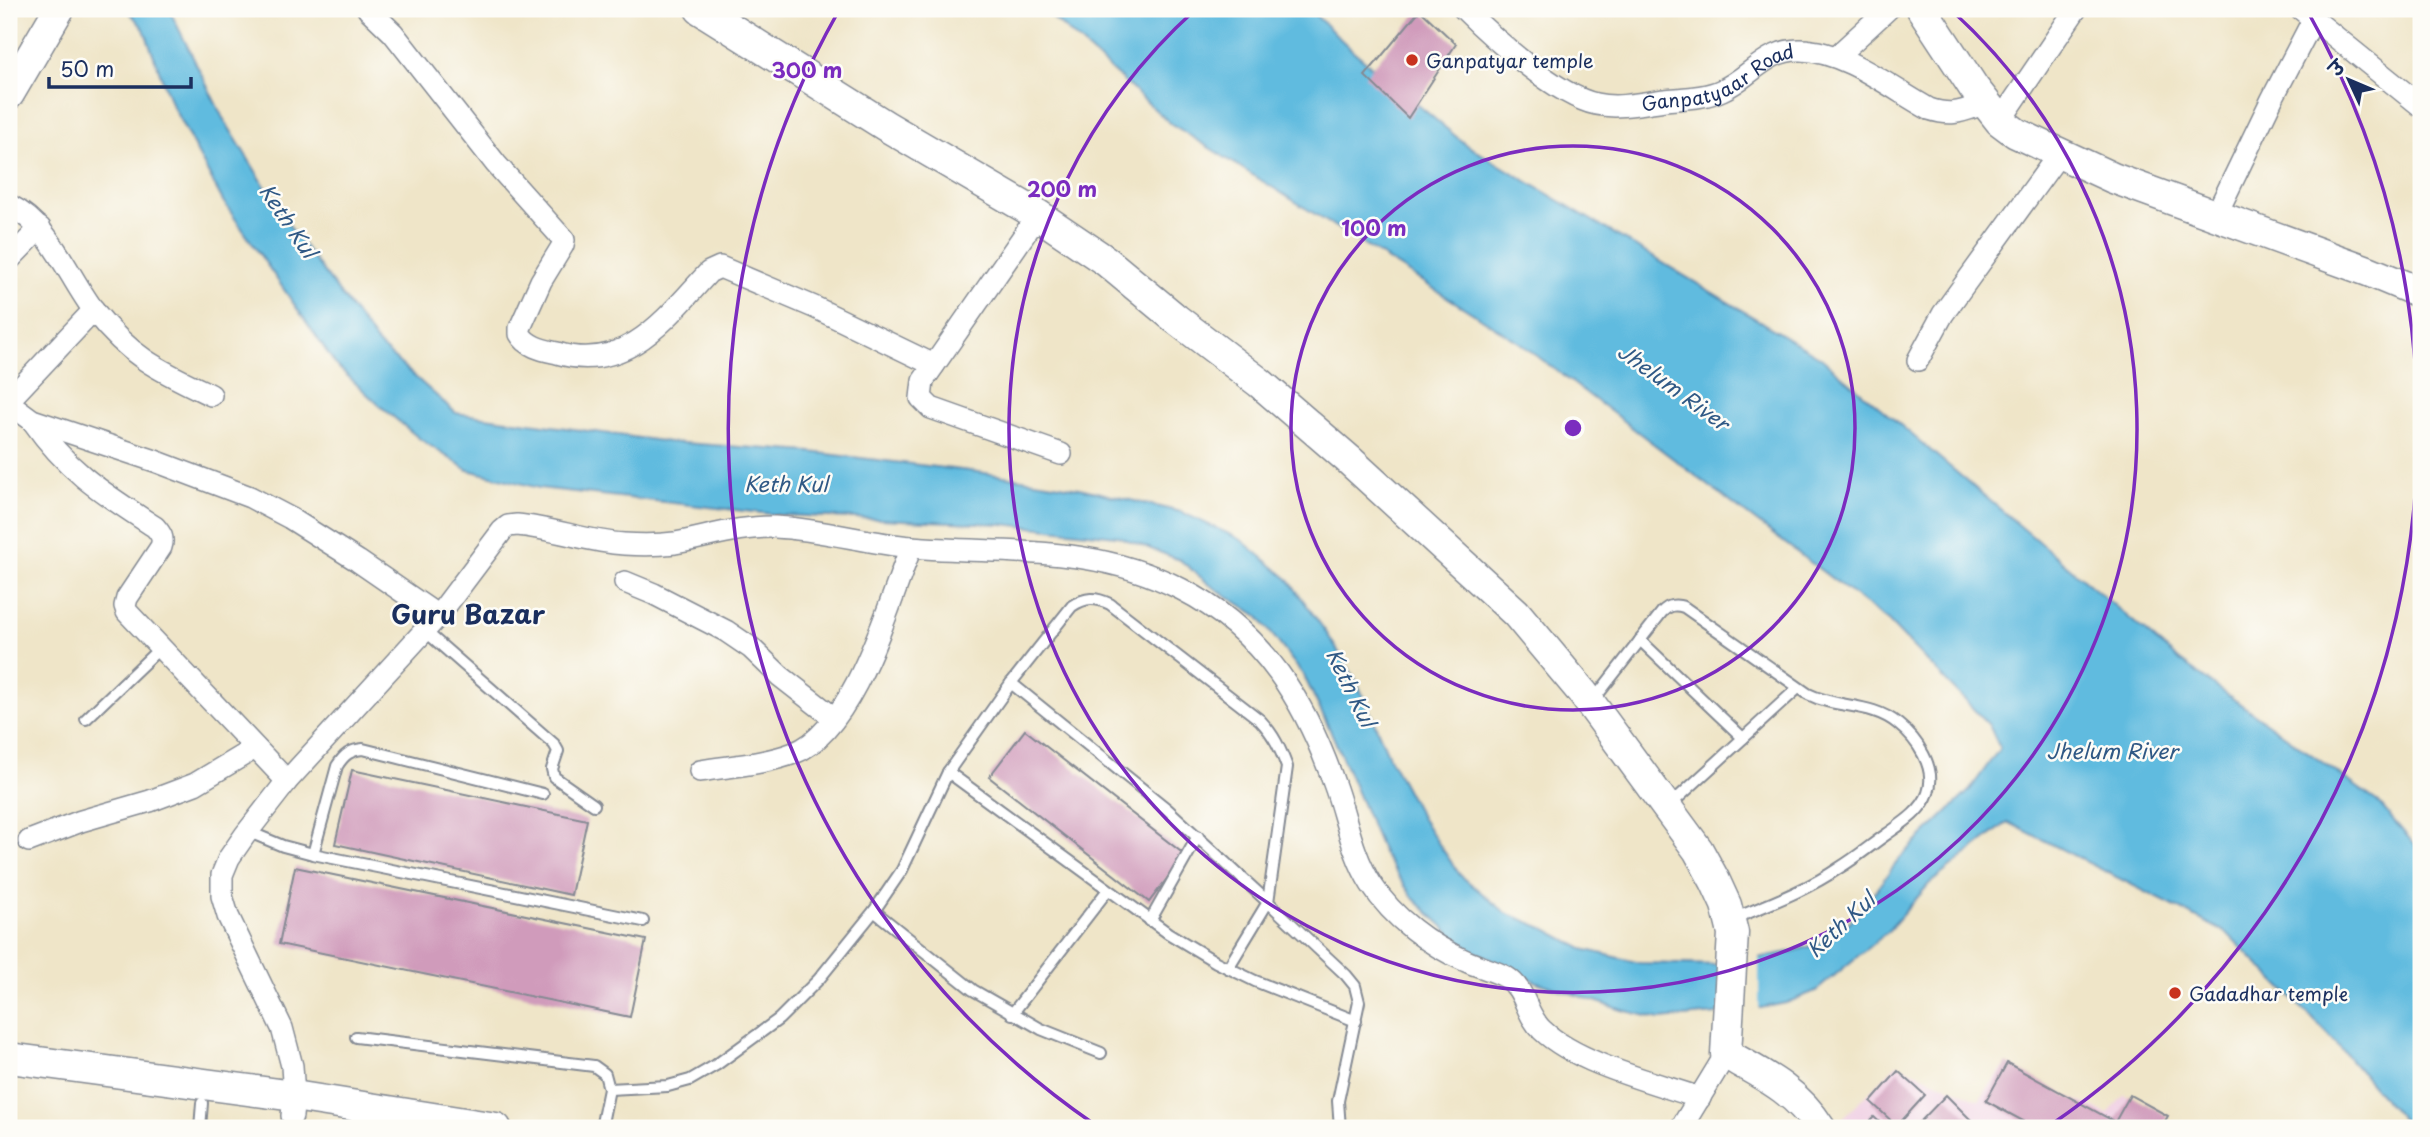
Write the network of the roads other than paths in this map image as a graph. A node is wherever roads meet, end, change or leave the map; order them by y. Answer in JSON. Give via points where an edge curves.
{"nodes":[{"id":1,"x":59,"y":9,"type":"edge"},
{"id":2,"x":368,"y":9,"type":"edge"},
{"id":3,"x":700,"y":9,"type":"edge"},
{"id":4,"x":1464,"y":9,"type":"edge"},
{"id":5,"x":1888,"y":9,"type":"edge"},
{"id":6,"x":1922,"y":9,"type":"edge"},
{"id":7,"x":2076,"y":9,"type":"edge"},
{"id":8,"x":2307,"y":14,"type":"edge"},
{"id":9,"x":1836,"y":56,"type":"junction"},
{"id":10,"x":9,"y":94,"type":"edge"},
{"id":11,"x":2421,"y":106,"type":"edge"},
{"id":12,"x":1993,"y":112,"type":"junction"},
{"id":13,"x":2059,"y":154,"type":"junction"},
{"id":14,"x":9,"y":205,"type":"edge"},
{"id":15,"x":1038,"y":215,"type":"junction"},
{"id":16,"x":2216,"y":215,"type":"junction"},
{"id":17,"x":40,"y":228,"type":"junction"},
{"id":18,"x":9,"y":260,"type":"edge"},
{"id":19,"x":2421,"y":293,"type":"edge"},
{"id":20,"x":94,"y":310,"type":"junction"},
{"id":21,"x":1918,"y":360,"type":"dead end"},
{"id":22,"x":934,"y":365,"type":"junction"},
{"id":23,"x":211,"y":395,"type":"dead end"},
{"id":24,"x":9,"y":401,"type":"edge"},
{"id":25,"x":32,"y":420,"type":"junction"},
{"id":26,"x":1061,"y":454,"type":"dead end"},
{"id":27,"x":911,"y":547,"type":"junction"},
{"id":28,"x":625,"y":582,"type":"dead end"},
{"id":29,"x":431,"y":623,"type":"junction"},
{"id":30,"x":1640,"y":640,"type":"junction"},
{"id":31,"x":160,"y":648,"type":"junction"},
{"id":32,"x":1011,"y":682,"type":"junction"},
{"id":33,"x":1798,"y":688,"type":"junction"},
{"id":34,"x":1591,"y":704,"type":"junction"},
{"id":35,"x":834,"y":718,"type":"junction"},
{"id":36,"x":86,"y":719,"type":"dead end"},
{"id":37,"x":1743,"y":738,"type":"junction"},
{"id":38,"x":255,"y":748,"type":"junction"},
{"id":39,"x":699,"y":771,"type":"dead end"},
{"id":40,"x":948,"y":772,"type":"junction"},
{"id":41,"x":287,"y":781,"type":"junction"},
{"id":42,"x":543,"y":794,"type":"dead end"},
{"id":43,"x":594,"y":805,"type":"dead end"},
{"id":44,"x":1667,"y":807,"type":"junction"},
{"id":45,"x":247,"y":831,"type":"junction"},
{"id":46,"x":1198,"y":836,"type":"junction"},
{"id":47,"x":29,"y":841,"type":"dead end"},
{"id":48,"x":313,"y":854,"type":"junction"},
{"id":49,"x":1107,"y":891,"type":"junction"},
{"id":50,"x":1268,"y":902,"type":"junction"},
{"id":51,"x":874,"y":911,"type":"junction"},
{"id":52,"x":643,"y":921,"type":"dead end"},
{"id":53,"x":1150,"y":921,"type":"junction"},
{"id":54,"x":1731,"y":926,"type":"junction"},
{"id":55,"x":1228,"y":968,"type":"junction"},
{"id":56,"x":1012,"y":1014,"type":"junction"},
{"id":57,"x":1356,"y":1021,"type":"junction"},
{"id":58,"x":356,"y":1037,"type":"dead end"},
{"id":59,"x":1727,"y":1048,"type":"junction"},
{"id":60,"x":1101,"y":1054,"type":"dead end"},
{"id":61,"x":9,"y":1058,"type":"edge"},
{"id":62,"x":9,"y":1079,"type":"edge"},
{"id":63,"x":609,"y":1089,"type":"junction"},
{"id":64,"x":1700,"y":1098,"type":"junction"},
{"id":65,"x":293,"y":1106,"type":"junction"},
{"id":66,"x":201,"y":1116,"type":"edge"},
{"id":67,"x":362,"y":1128,"type":"edge"},
{"id":68,"x":495,"y":1128,"type":"edge"},
{"id":69,"x":601,"y":1128,"type":"edge"},
{"id":70,"x":1340,"y":1128,"type":"edge"},
{"id":71,"x":1681,"y":1128,"type":"edge"},
{"id":72,"x":1820,"y":1128,"type":"edge"}],
"edges":[{"from":1,"to":10,"type":"street"},
{"from":2,"to":22,"type":"street","via":[[393,33],[496,164],[564,240],[520,328],[528,343],[588,359],[623,350],[650,334],[709,272],[720,267]]},
{"from":3,"to":15,"type":"street"},
{"from":4,"to":9,"type":"street","name":"Ganpatyaar Road","via":[[1526,65],[1596,104],[1615,106],[1708,94],[1735,83],[1772,54],[1784,51]]},
{"from":5,"to":9,"type":"street"},
{"from":6,"to":12,"type":"street"},
{"from":7,"to":12,"type":"street"},
{"from":8,"to":11,"type":"street"},
{"from":8,"to":16,"type":"street"},
{"from":9,"to":12,"type":"street","name":"Ganpatyaar Road","via":[[1929,109],[1946,114]]},
{"from":12,"to":13,"type":"street","via":[[2016,133]]},
{"from":13,"to":16,"type":"street"},
{"from":13,"to":21,"type":"street","via":[[1943,314]]},
{"from":14,"to":17,"type":"street"},
{"from":15,"to":22,"type":"street"},
{"from":15,"to":34,"type":"street","via":[[1106,261],[1348,459],[1516,614]]},
{"from":16,"to":19,"type":"street"},
{"from":17,"to":18,"type":"street"},
{"from":17,"to":20,"type":"street"},
{"from":20,"to":23,"type":"street","via":[[154,368]]},
{"from":20,"to":24,"type":"street"},
{"from":22,"to":26,"type":"street","via":[[920,390],[920,398],[930,408]]},
{"from":24,"to":25,"type":"street"},
{"from":25,"to":29,"type":"street","via":[[155,461],[290,518],[340,550]]},
{"from":25,"to":31,"type":"street","via":[[88,483],[161,533],[163,541],[125,606]]},
{"from":27,"to":29,"type":"street","via":[[774,527],[673,543],[623,544],[508,526]]},
{"from":27,"to":35,"type":"street","via":[[863,670]]},
{"from":27,"to":64,"type":"street","via":[[1068,555],[1117,564],[1185,591],[1220,614],[1270,658],[1290,687],[1324,755],[1356,852],[1371,884],[1389,905],[1423,939],[1514,983],[1532,1018],[1570,1051]]},
{"from":28,"to":35,"type":"street","via":[[726,631]]},
{"from":29,"to":41,"type":"street"},
{"from":29,"to":43,"type":"lane","via":[[554,744],[558,751],[554,777]]},
{"from":30,"to":33,"type":"lane","via":[[1667,607],[1684,607]]},
{"from":30,"to":34,"type":"lane"},
{"from":30,"to":37,"type":"lane"},
{"from":31,"to":36,"type":"lane"},
{"from":31,"to":38,"type":"street"},
{"from":32,"to":40,"type":"lane"},
{"from":32,"to":46,"type":"lane"},
{"from":32,"to":50,"type":"lane","via":[[1072,606],[1097,598],[1260,720],[1274,736],[1287,767]]},
{"from":33,"to":37,"type":"lane"},
{"from":33,"to":54,"type":"lane","via":[[1819,700],[1869,709],[1897,722],[1922,752],[1930,782],[1927,796],[1905,821],[1838,870]]},
{"from":34,"to":44,"type":"street"},
{"from":35,"to":39,"type":"street","via":[[811,744],[794,753]]},
{"from":37,"to":44,"type":"lane"},
{"from":38,"to":41,"type":"street"},
{"from":38,"to":47,"type":"street","via":[[195,784]]},
{"from":40,"to":49,"type":"lane"},
{"from":40,"to":51,"type":"lane","via":[[902,870]]},
{"from":41,"to":45,"type":"street"},
{"from":42,"to":48,"type":"lane","via":[[354,750],[337,766]]},
{"from":44,"to":54,"type":"street","via":[[1698,850],[1726,905]]},
{"from":45,"to":48,"type":"lane"},
{"from":45,"to":65,"type":"street","via":[[222,875],[222,896],[282,1028],[292,1066]]},
{"from":46,"to":50,"type":"lane"},
{"from":46,"to":53,"type":"lane"},
{"from":48,"to":52,"type":"lane"},
{"from":49,"to":53,"type":"lane"},
{"from":49,"to":56,"type":"lane"},
{"from":50,"to":55,"type":"lane"},
{"from":50,"to":57,"type":"lane","via":[[1355,986],[1359,1002]]},
{"from":51,"to":56,"type":"lane","via":[[973,990]]},
{"from":51,"to":63,"type":"lane","via":[[819,979],[779,1019],[716,1066],[668,1086]]},
{"from":53,"to":55,"type":"lane"},
{"from":54,"to":59,"type":"street"},
{"from":55,"to":57,"type":"lane"},
{"from":56,"to":60,"type":"lane"},
{"from":57,"to":70,"type":"lane","via":[[1338,1101]]},
{"from":58,"to":63,"type":"lane","via":[[594,1066],[606,1074]]},
{"from":59,"to":64,"type":"street"},
{"from":59,"to":72,"type":"street","via":[[1790,1092]]},
{"from":61,"to":65,"type":"street"},
{"from":62,"to":66,"type":"street"},
{"from":63,"to":69,"type":"lane"},
{"from":64,"to":71,"type":"street"},
{"from":65,"to":66,"type":"street"},
{"from":65,"to":67,"type":"street"},
{"from":65,"to":68,"type":"street"}]}
